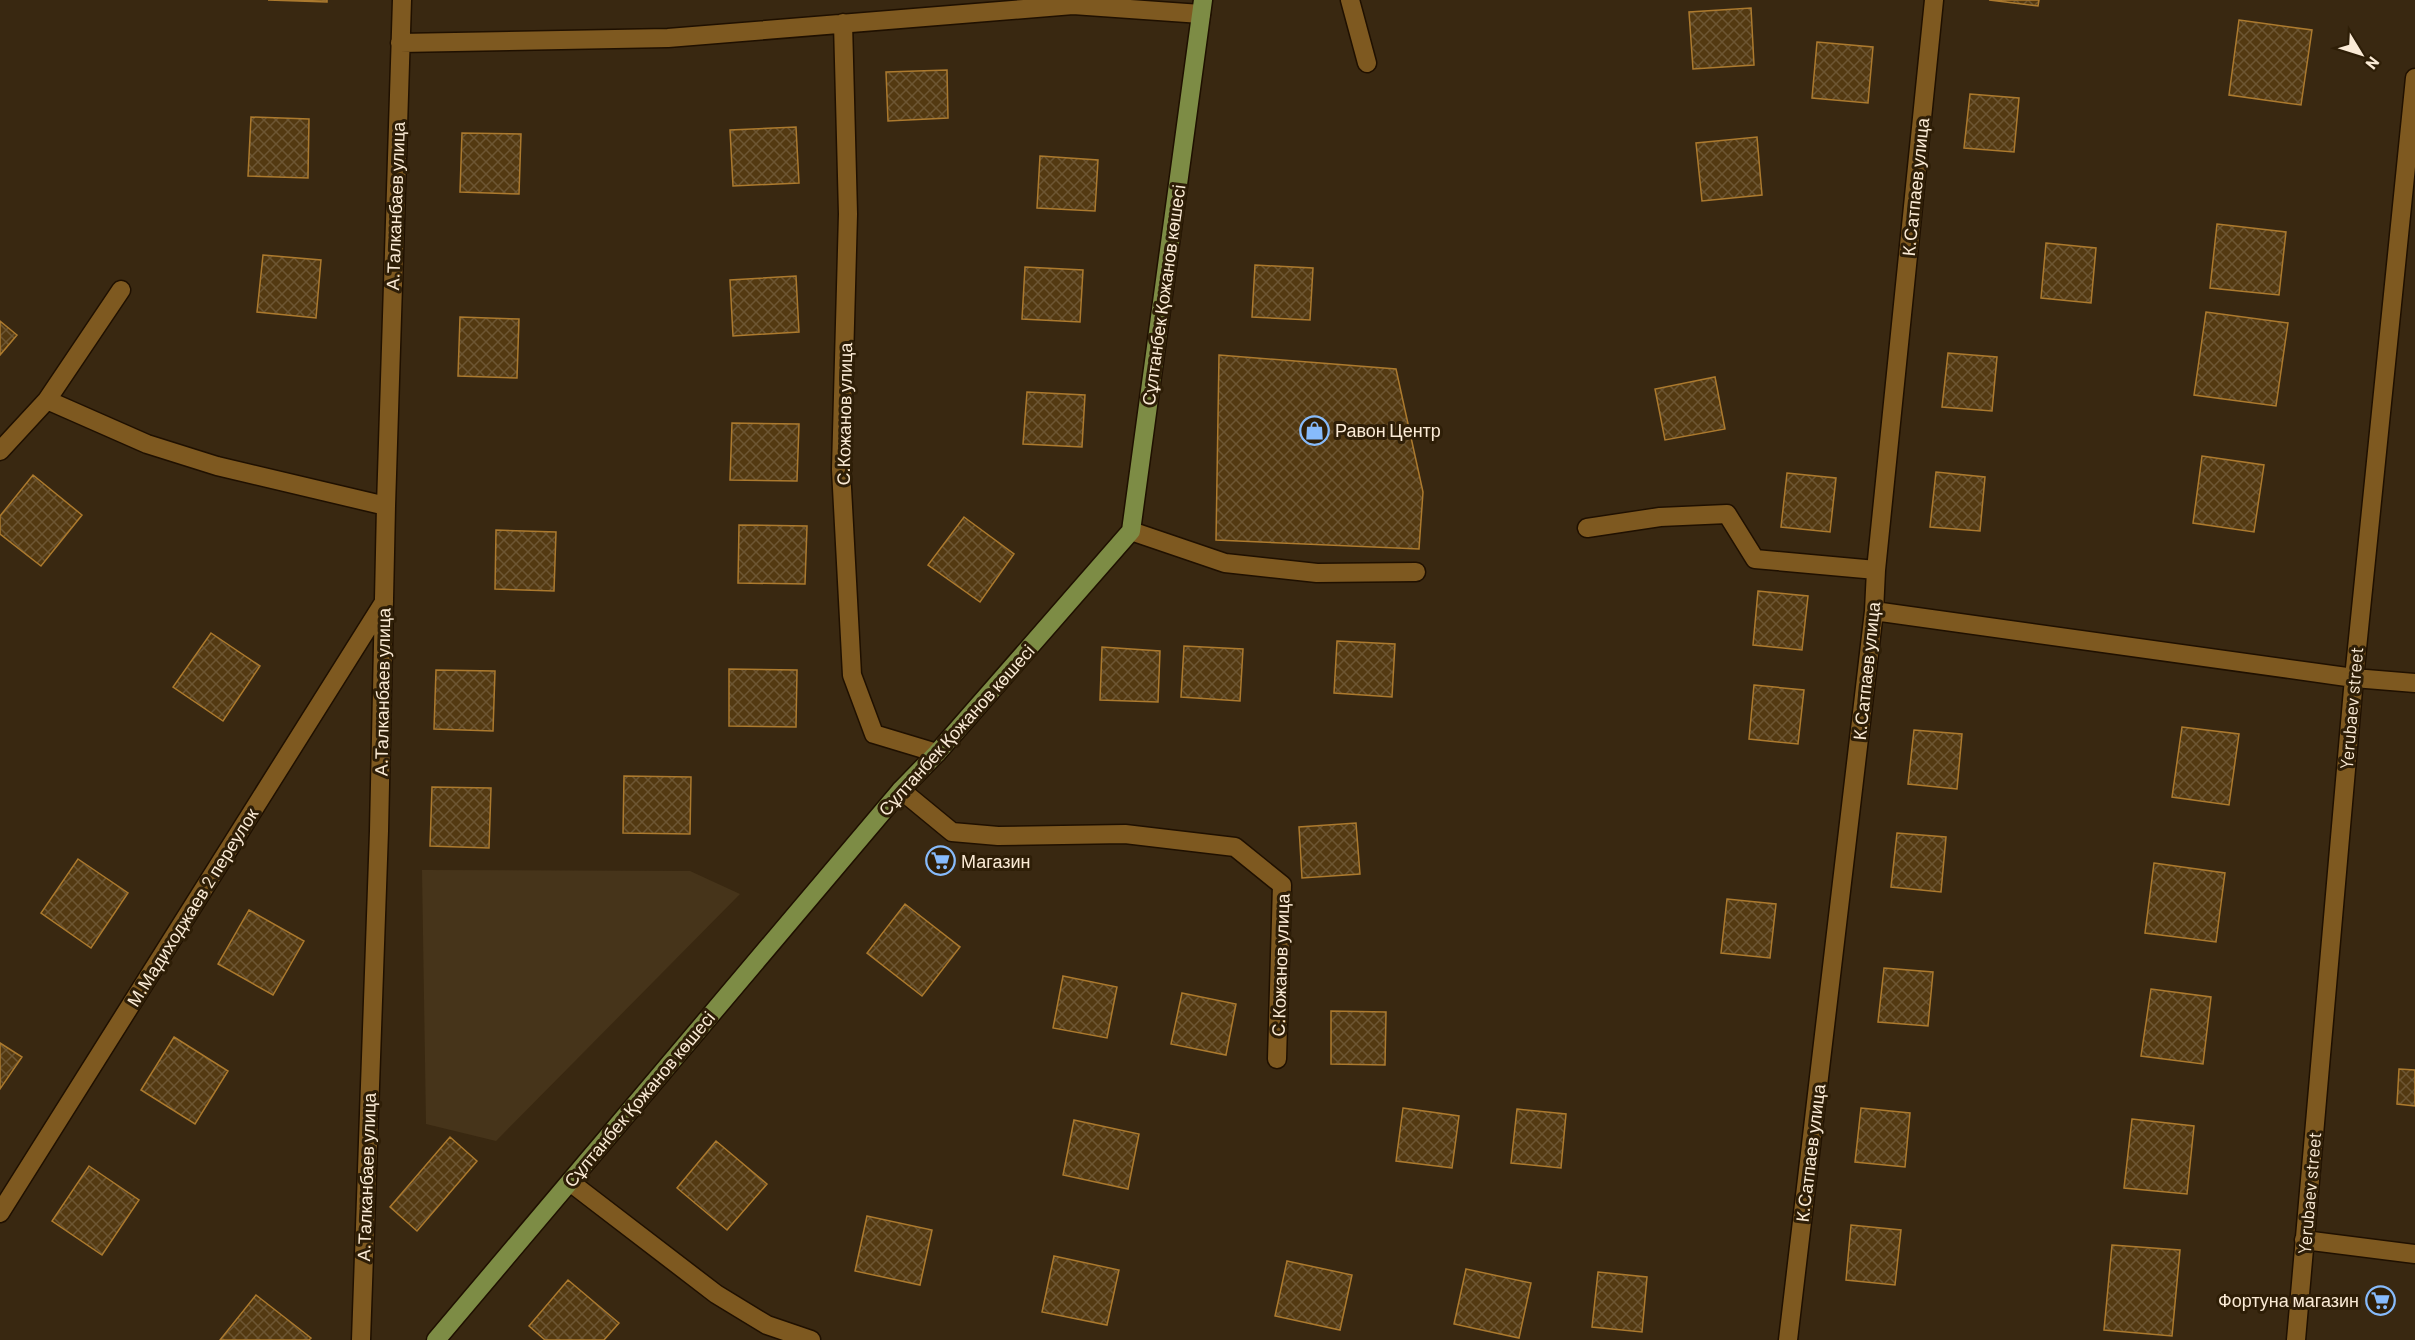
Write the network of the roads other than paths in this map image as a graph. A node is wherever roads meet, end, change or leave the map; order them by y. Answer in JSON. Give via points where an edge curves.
{"nodes":[{"id":1,"x":402,"y":0,"type":"edge"},
{"id":2,"x":1350,"y":0,"type":"edge"},
{"id":3,"x":1934,"y":0,"type":"edge"},
{"id":4,"x":1202,"y":7,"type":"edge"},
{"id":5,"x":843,"y":23,"type":"junction"},
{"id":6,"x":400,"y":43,"type":"junction"},
{"id":7,"x":1367,"y":63,"type":"dead end"},
{"id":8,"x":2415,"y":78,"type":"edge"},
{"id":9,"x":121,"y":290,"type":"dead end"},
{"id":10,"x":47,"y":400,"type":"junction"},
{"id":11,"x":0,"y":452,"type":"edge"},
{"id":12,"x":386,"y":506,"type":"junction"},
{"id":13,"x":1587,"y":528,"type":"dead end"},
{"id":14,"x":1131,"y":531,"type":"junction"},
{"id":15,"x":1876,"y":570,"type":"junction"},
{"id":16,"x":1416,"y":572,"type":"dead end"},
{"id":17,"x":384,"y":602,"type":"junction"},
{"id":18,"x":1874,"y":611,"type":"junction"},
{"id":19,"x":2354,"y":678,"type":"junction"},
{"id":20,"x":2415,"y":683,"type":"edge"},
{"id":21,"x":937,"y":753,"type":"junction"},
{"id":22,"x":901,"y":790,"type":"junction"},
{"id":23,"x":1276,"y":1059,"type":"dead end"},
{"id":24,"x":570,"y":1182,"type":"junction"},
{"id":25,"x":0,"y":1213,"type":"edge"},
{"id":26,"x":2304,"y":1240,"type":"junction"},
{"id":27,"x":2415,"y":1254,"type":"edge"},
{"id":28,"x":361,"y":1340,"type":"edge"},
{"id":29,"x":436,"y":1340,"type":"edge"},
{"id":30,"x":811,"y":1340,"type":"edge"},
{"id":31,"x":1788,"y":1340,"type":"edge"},
{"id":32,"x":2296,"y":1340,"type":"edge"}],
"edges":[{"from":1,"to":6,"type":"street","name":"А.Талканбаев улица"},
{"from":2,"to":7,"type":"street"},
{"from":3,"to":15,"type":"street","name":"К.Сатпаев улица"},
{"from":4,"to":5,"type":"street","via":[[1073,5]]},
{"from":4,"to":14,"type":"main road","name":"Сұлтанбек Қожанов көшесі"},
{"from":5,"to":6,"type":"street","via":[[668,38]]},
{"from":5,"to":21,"type":"street","name":"С.Кожанов улица","via":[[849,214],[841,469],[852,675],[874,734]]},
{"from":6,"to":12,"type":"street","name":"А.Талканбаев улица"},
{"from":8,"to":19,"type":"street","name":"Yerubaev street"},
{"from":9,"to":10,"type":"street"},
{"from":10,"to":11,"type":"street"},
{"from":10,"to":12,"type":"street","via":[[157,447]]},
{"from":12,"to":17,"type":"street","name":"А.Талканбаев улица"},
{"from":13,"to":15,"type":"street","via":[[1660,517],[1727,514],[1755,559]]},
{"from":14,"to":16,"type":"street","via":[[1225,563],[1317,573]]},
{"from":14,"to":21,"type":"main road","name":"Сұлтанбек Қожанов көшесі"},
{"from":15,"to":18,"type":"street","name":"К.Сатпаев улица"},
{"from":17,"to":25,"type":"street","name":"М.Мадиходжаев 2 переулок"},
{"from":17,"to":28,"type":"street","name":"А.Талканбаев улица"},
{"from":18,"to":19,"type":"street"},
{"from":18,"to":31,"type":"street","name":"К.Сатпаев улица"},
{"from":19,"to":20,"type":"street"},
{"from":19,"to":26,"type":"street","name":"Yerubaev street"},
{"from":21,"to":22,"type":"main road","name":"Сұлтанбек Қожанов көшесі"},
{"from":22,"to":23,"type":"street","name":"С.Кожанов улица","via":[[952,832],[998,836],[1125,834],[1235,847],[1282,885]]},
{"from":22,"to":24,"type":"main road","name":"Сұлтанбек Қожанов көшесі"},
{"from":24,"to":29,"type":"main road","name":"Сұлтанбек Қожанов көшесі"},
{"from":24,"to":30,"type":"street","via":[[716,1294],[767,1325]]},
{"from":26,"to":27,"type":"street"},
{"from":26,"to":32,"type":"street","name":"Yerubaev street"}]}
